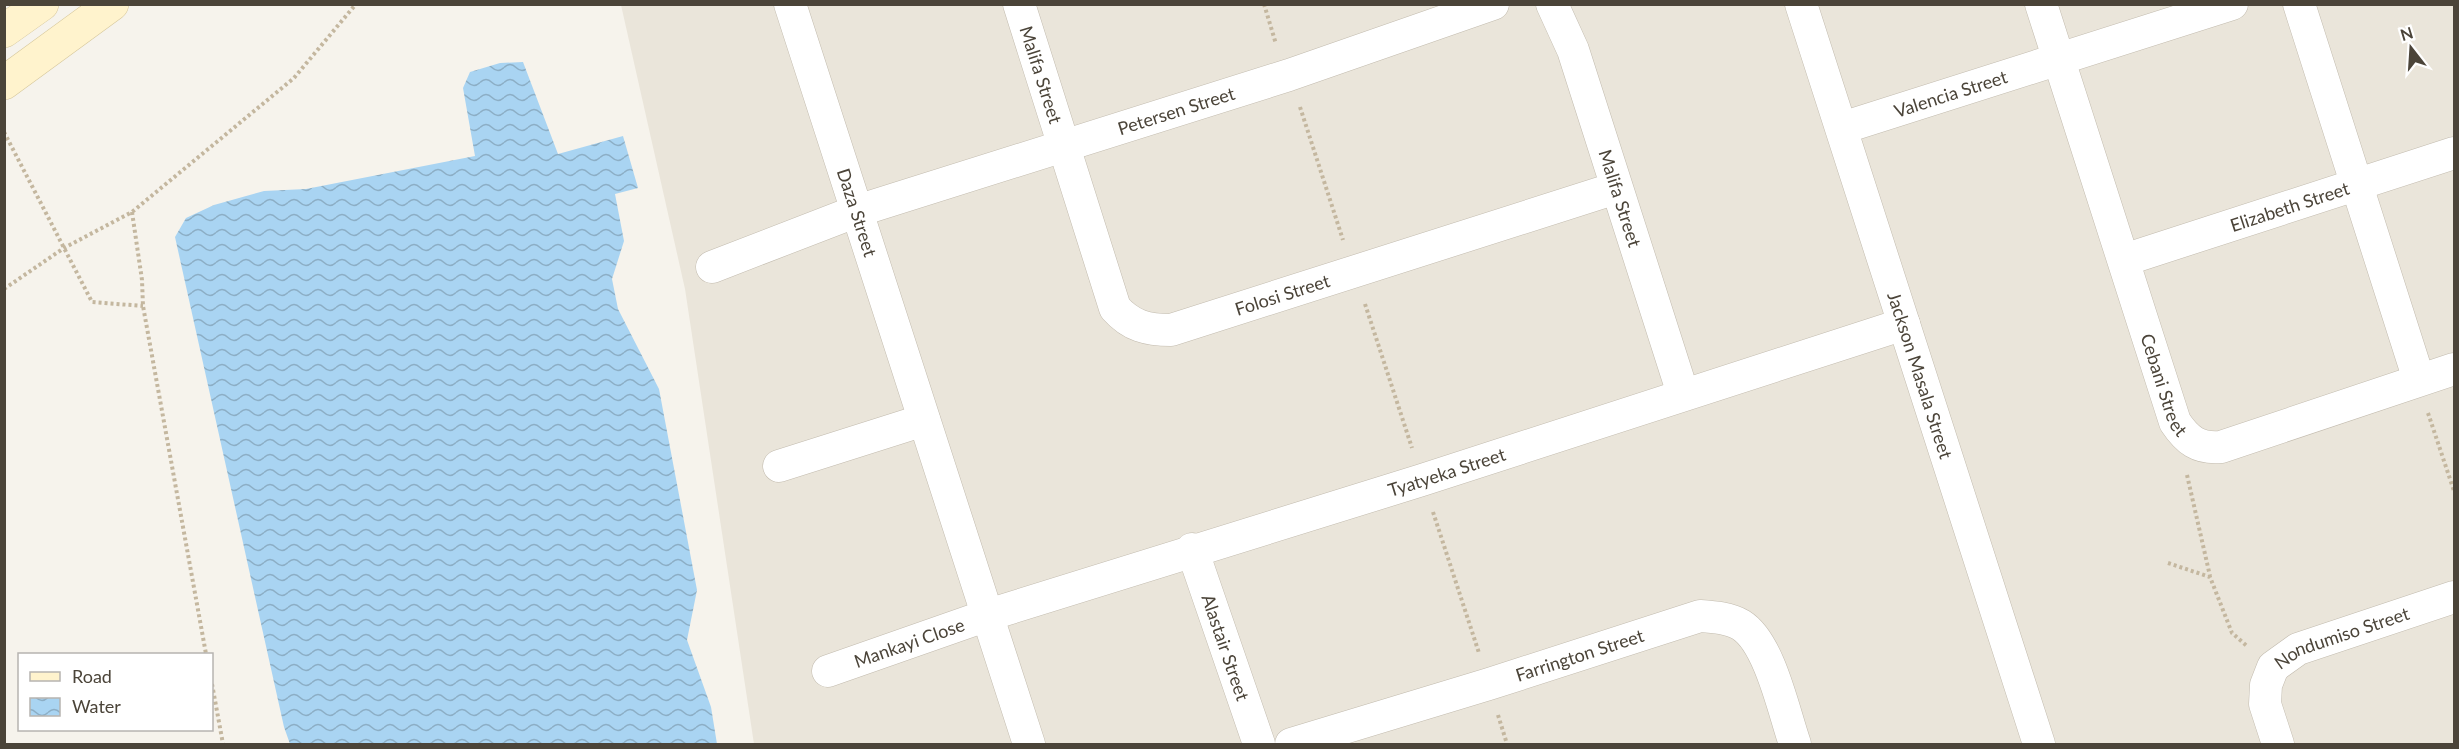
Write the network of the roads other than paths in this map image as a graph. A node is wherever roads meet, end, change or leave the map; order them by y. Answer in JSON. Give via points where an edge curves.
{"nodes":[{"id":1,"x":42,"y":4,"type":"edge"},
{"id":2,"x":112,"y":4,"type":"edge"},
{"id":3,"x":790,"y":4,"type":"edge"},
{"id":4,"x":1019,"y":4,"type":"edge"},
{"id":5,"x":1493,"y":4,"type":"edge"},
{"id":6,"x":1552,"y":4,"type":"edge"},
{"id":7,"x":1802,"y":4,"type":"edge"},
{"id":8,"x":2041,"y":4,"type":"edge"},
{"id":9,"x":2232,"y":4,"type":"edge"},
{"id":10,"x":2299,"y":4,"type":"edge"},
{"id":11,"x":4,"y":31,"type":"edge"},
{"id":12,"x":2059,"y":59,"type":"junction"},
{"id":13,"x":4,"y":83,"type":"edge"},
{"id":14,"x":1842,"y":128,"type":"junction"},
{"id":15,"x":1062,"y":144,"type":"junction"},
{"id":16,"x":2454,"y":153,"type":"edge"},
{"id":17,"x":2357,"y":185,"type":"junction"},
{"id":18,"x":1616,"y":188,"type":"junction"},
{"id":19,"x":857,"y":211,"type":"junction"},
{"id":20,"x":2124,"y":260,"type":"junction"},
{"id":21,"x":712,"y":267,"type":"dead end"},
{"id":22,"x":1904,"y":324,"type":"junction"},
{"id":23,"x":2454,"y":369,"type":"edge"},
{"id":24,"x":2419,"y":380,"type":"junction"},
{"id":25,"x":1683,"y":394,"type":"junction"},
{"id":26,"x":924,"y":420,"type":"junction"},
{"id":27,"x":779,"y":466,"type":"dead end"},
{"id":28,"x":1192,"y":549,"type":"junction"},
{"id":29,"x":2454,"y":597,"type":"edge"},
{"id":30,"x":988,"y":615,"type":"junction"},
{"id":31,"x":828,"y":671,"type":"dead end"},
{"id":32,"x":1029,"y":744,"type":"edge"},
{"id":33,"x":1259,"y":744,"type":"edge"},
{"id":34,"x":1291,"y":744,"type":"edge"},
{"id":35,"x":1795,"y":744,"type":"edge"},
{"id":36,"x":2039,"y":744,"type":"edge"},
{"id":37,"x":2278,"y":744,"type":"edge"}],
"edges":[{"from":1,"to":11,"type":"main road"},
{"from":2,"to":13,"type":"main road"},
{"from":3,"to":19,"type":"street","name":"Daza Street"},
{"from":4,"to":15,"type":"street","name":"Malifa Street"},
{"from":5,"to":15,"type":"street","name":"Petersen Street","via":[[1289,75]]},
{"from":6,"to":18,"type":"street","name":"Malifa Street","via":[[1573,50]]},
{"from":7,"to":14,"type":"street","name":"Jackson Masala Street"},
{"from":8,"to":12,"type":"street"},
{"from":9,"to":12,"type":"street","name":"Valencia Street"},
{"from":10,"to":17,"type":"street"},
{"from":12,"to":14,"type":"street","name":"Valencia Street"},
{"from":12,"to":20,"type":"street","name":"Cebani Street"},
{"from":14,"to":22,"type":"street","name":"Jackson Masala Street"},
{"from":15,"to":18,"type":"street","name":"Folosi Street","via":[[1115,308],[1138,326],[1171,330]]},
{"from":15,"to":19,"type":"street","name":"Petersen Street"},
{"from":16,"to":17,"type":"street","name":"Elizabeth Street"},
{"from":17,"to":20,"type":"street","name":"Elizabeth Street"},
{"from":17,"to":24,"type":"street"},
{"from":18,"to":25,"type":"street","name":"Malifa Street"},
{"from":19,"to":21,"type":"street","name":"Petersen Street"},
{"from":19,"to":26,"type":"street","name":"Daza Street"},
{"from":20,"to":24,"type":"street","name":"Cebani Street","via":[[2175,422],[2194,444],[2221,447]]},
{"from":22,"to":25,"type":"street","name":"Tyatyeka Street"},
{"from":22,"to":36,"type":"street","name":"Jackson Masala Street"},
{"from":23,"to":24,"type":"street","name":"Cebani Street"},
{"from":25,"to":28,"type":"street","name":"Tyatyeka Street","via":[[1422,480]]},
{"from":26,"to":27,"type":"street"},
{"from":26,"to":30,"type":"street","name":"Daza Street"},
{"from":28,"to":30,"type":"street","name":"Tyatyeka Street"},
{"from":28,"to":33,"type":"street","name":"Alastair Street"},
{"from":29,"to":37,"type":"street","name":"Nondumiso Street","via":[[2298,649],[2273,667],[2266,685],[2265,704]]},
{"from":30,"to":31,"type":"street","name":"Mankayi Close"},
{"from":30,"to":32,"type":"street","name":"Daza Street"},
{"from":34,"to":35,"type":"street","name":"Farrington Street","via":[[1700,616],[1727,618],[1743,626],[1754,638],[1766,658]]}]}
